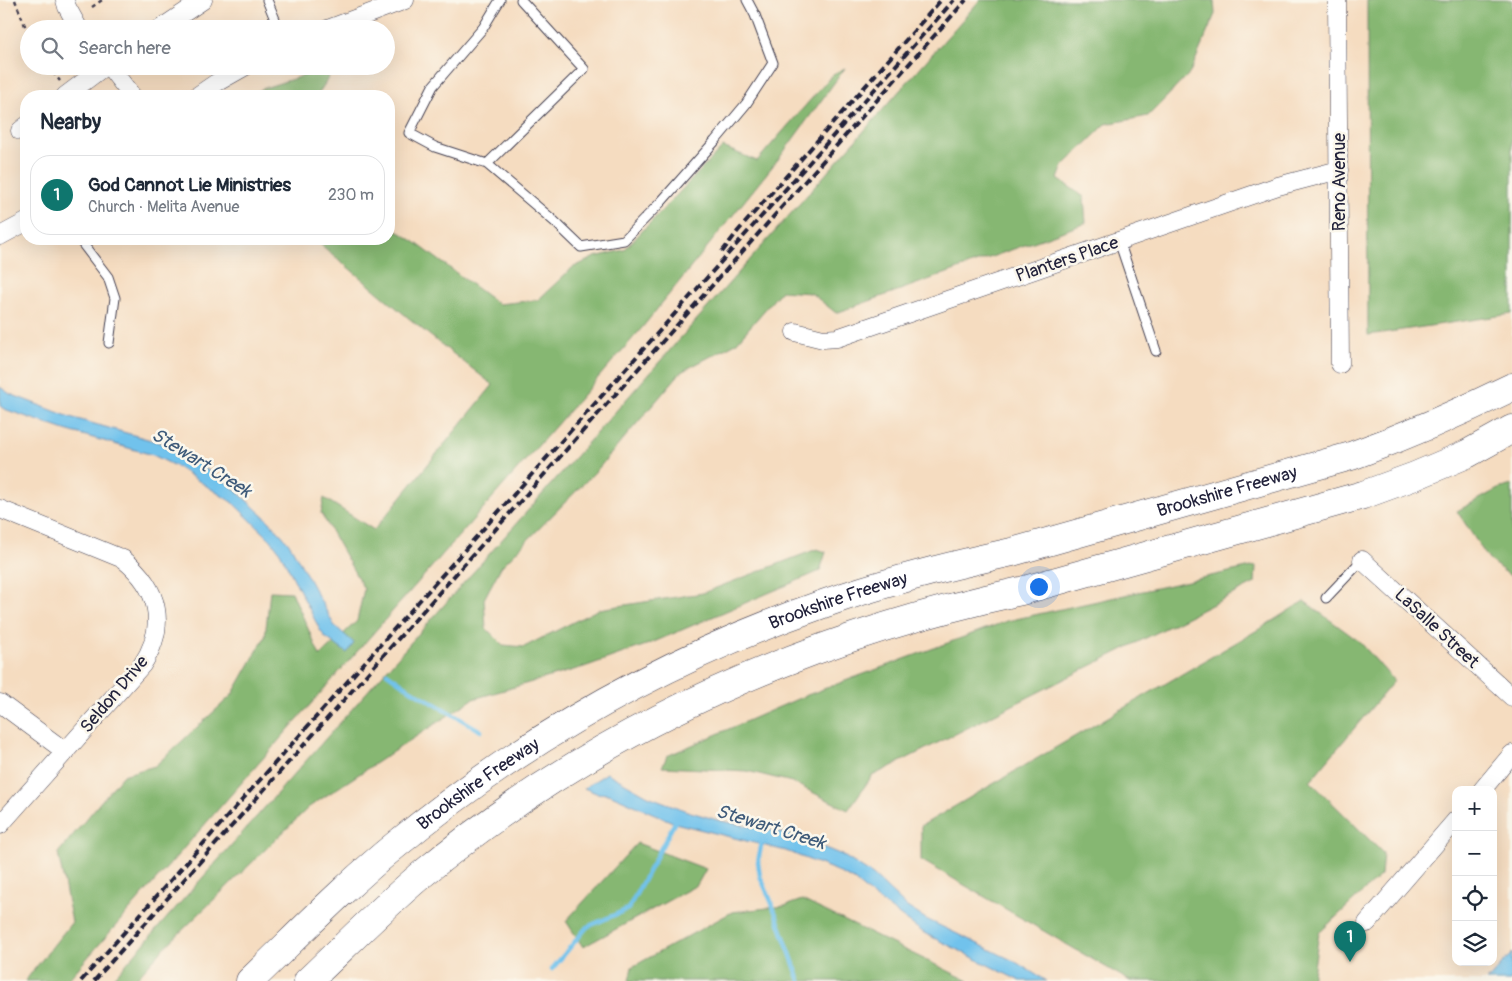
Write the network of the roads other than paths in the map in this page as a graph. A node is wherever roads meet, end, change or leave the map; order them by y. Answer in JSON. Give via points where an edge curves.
{"nodes":[{"id":1,"x":65,"y":0,"type":"edge"},
{"id":2,"x":203,"y":0,"type":"edge"},
{"id":3,"x":268,"y":0,"type":"edge"},
{"id":4,"x":405,"y":0,"type":"edge"},
{"id":5,"x":500,"y":0,"type":"edge"},
{"id":6,"x":521,"y":0,"type":"edge"},
{"id":7,"x":747,"y":0,"type":"edge"},
{"id":8,"x":1338,"y":0,"type":"edge"},
{"id":9,"x":74,"y":20,"type":"edge"},
{"id":10,"x":173,"y":20,"type":"edge"},
{"id":11,"x":276,"y":20,"type":"edge"},
{"id":12,"x":352,"y":20,"type":"edge"},
{"id":13,"x":92,"y":75,"type":"edge"},
{"id":14,"x":114,"y":75,"type":"edge"},
{"id":15,"x":231,"y":75,"type":"edge"},
{"id":16,"x":66,"y":90,"type":"edge"},
{"id":17,"x":127,"y":90,"type":"edge"},
{"id":18,"x":207,"y":90,"type":"edge"},
{"id":19,"x":487,"y":164,"type":"junction"},
{"id":20,"x":1338,"y":170,"type":"junction"},
{"id":21,"x":20,"y":225,"type":"edge"},
{"id":22,"x":0,"y":236,"type":"edge"},
{"id":23,"x":1119,"y":241,"type":"junction"},
{"id":24,"x":84,"y":245,"type":"edge"},
{"id":25,"x":794,"y":332,"type":"dead end"},
{"id":26,"x":109,"y":343,"type":"dead end"},
{"id":27,"x":1156,"y":351,"type":"dead end"},
{"id":28,"x":1340,"y":364,"type":"dead end"},
{"id":29,"x":1512,"y":387,"type":"edge"},
{"id":30,"x":1512,"y":429,"type":"edge"},
{"id":31,"x":0,"y":509,"type":"edge"},
{"id":32,"x":1362,"y":560,"type":"joint"},
{"id":33,"x":1326,"y":598,"type":"dead end"},
{"id":34,"x":1512,"y":697,"type":"edge"},
{"id":35,"x":0,"y":703,"type":"edge"},
{"id":36,"x":66,"y":752,"type":"junction"},
{"id":37,"x":1512,"y":754,"type":"edge"},
{"id":38,"x":1485,"y":786,"type":"edge"},
{"id":39,"x":0,"y":825,"type":"edge"},
{"id":40,"x":1452,"y":825,"type":"edge"},
{"id":41,"x":1368,"y":923,"type":"dead end"},
{"id":42,"x":250,"y":981,"type":"edge"},
{"id":43,"x":308,"y":981,"type":"edge"}],
"edges":[{"from":1,"to":9,"type":"street"},
{"from":2,"to":10,"type":"street"},
{"from":3,"to":11,"type":"lane"},
{"from":4,"to":12,"type":"street"},
{"from":5,"to":19,"type":"lane","via":[[483,28],[433,86],[409,132],[434,147]]},
{"from":6,"to":19,"type":"lane","via":[[584,69]]},
{"from":7,"to":19,"type":"lane","via":[[773,64],[715,141],[624,240],[581,247]]},
{"from":8,"to":20,"type":"street","name":"Reno Avenue"},
{"from":13,"to":16,"type":"street"},
{"from":14,"to":17,"type":"street"},
{"from":15,"to":18,"type":"street"},
{"from":20,"to":23,"type":"street","name":"Planters Place","via":[[1278,186]]},
{"from":20,"to":28,"type":"street","name":"Reno Avenue"},
{"from":21,"to":22,"type":"street"},
{"from":23,"to":25,"type":"street","name":"Planters Place","via":[[837,338],[823,339]]},
{"from":23,"to":27,"type":"lane"},
{"from":24,"to":26,"type":"lane","via":[[108,277],[115,298]]},
{"from":29,"to":42,"type":"highway","name":"Brookshire Freeway","via":[[1401,438],[1350,456],[1022,549],[893,581],[754,630],[686,660],[557,730],[435,813],[367,868]]},
{"from":30,"to":43,"type":"highway","via":[[1467,454],[1363,495],[1021,591],[904,620],[769,667],[704,696],[577,764],[517,803],[401,892]]},
{"from":31,"to":36,"type":"street","name":"Seldon Drive","via":[[123,559],[144,579],[157,611],[158,629],[148,657]]},
{"from":32,"to":33,"type":"lane"},
{"from":32,"to":34,"type":"street","name":"LaSalle Street"},
{"from":35,"to":36,"type":"street"},
{"from":36,"to":39,"type":"street","name":"Seldon Drive"},
{"from":37,"to":38,"type":"street"},
{"from":40,"to":41,"type":"street"}]}
